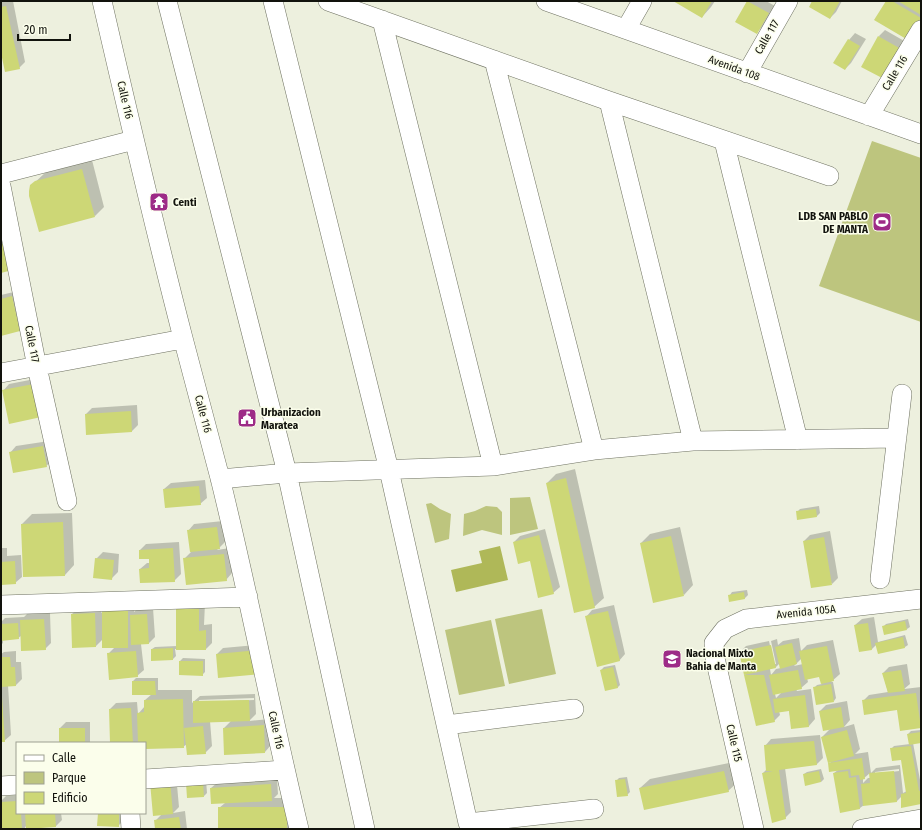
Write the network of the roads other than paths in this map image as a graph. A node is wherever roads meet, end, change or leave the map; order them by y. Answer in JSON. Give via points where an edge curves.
{"nodes":[{"id":1,"x":102,"y":1,"type":"edge"},
{"id":2,"x":167,"y":1,"type":"edge"},
{"id":3,"x":273,"y":1,"type":"edge"},
{"id":4,"x":328,"y":1,"type":"edge"},
{"id":5,"x":546,"y":1,"type":"edge"},
{"id":6,"x":642,"y":1,"type":"edge"},
{"id":7,"x":788,"y":1,"type":"edge"},
{"id":8,"x":382,"y":20,"type":"junction"},
{"id":9,"x":626,"y":29,"type":"junction"},
{"id":10,"x":921,"y":30,"type":"edge"},
{"id":11,"x":494,"y":60,"type":"junction"},
{"id":12,"x":746,"y":73,"type":"junction"},
{"id":13,"x":609,"y":101,"type":"junction"},
{"id":14,"x":869,"y":116,"type":"junction"},
{"id":15,"x":921,"y":134,"type":"edge"},
{"id":16,"x":134,"y":140,"type":"junction"},
{"id":17,"x":724,"y":141,"type":"junction"},
{"id":18,"x":1,"y":174,"type":"edge"},
{"id":19,"x":829,"y":176,"type":"dead end"},
{"id":20,"x":1,"y":186,"type":"edge"},
{"id":21,"x":183,"y":339,"type":"junction"},
{"id":22,"x":37,"y":367,"type":"junction"},
{"id":23,"x":1,"y":373,"type":"edge"},
{"id":24,"x":902,"y":394,"type":"dead end"},
{"id":25,"x":897,"y":438,"type":"junction"},
{"id":26,"x":798,"y":440,"type":"junction"},
{"id":27,"x":693,"y":441,"type":"junction"},
{"id":28,"x":594,"y":450,"type":"junction"},
{"id":29,"x":493,"y":466,"type":"junction"},
{"id":30,"x":390,"y":470,"type":"junction"},
{"id":31,"x":287,"y":473,"type":"junction"},
{"id":32,"x":220,"y":479,"type":"junction"},
{"id":33,"x":68,"y":501,"type":"dead end"},
{"id":34,"x":880,"y":579,"type":"dead end"},
{"id":35,"x":248,"y":597,"type":"junction"},
{"id":36,"x":921,"y":599,"type":"edge"},
{"id":37,"x":1,"y":605,"type":"edge"},
{"id":38,"x":715,"y":658,"type":"joint"},
{"id":39,"x":574,"y":709,"type":"dead end"},
{"id":40,"x":446,"y":725,"type":"junction"},
{"id":41,"x":285,"y":770,"type":"junction"},
{"id":42,"x":146,"y":779,"type":"edge"},
{"id":43,"x":16,"y":785,"type":"edge"},
{"id":44,"x":1,"y":786,"type":"edge"},
{"id":45,"x":594,"y":809,"type":"dead end"},
{"id":46,"x":130,"y":814,"type":"edge"},
{"id":47,"x":916,"y":822,"type":"edge"},
{"id":48,"x":131,"y":829,"type":"edge"},
{"id":49,"x":299,"y":829,"type":"edge"},
{"id":50,"x":365,"y":829,"type":"edge"},
{"id":51,"x":754,"y":829,"type":"edge"},
{"id":52,"x":862,"y":829,"type":"edge"}],
"edges":[{"from":1,"to":16,"type":"street","name":"Calle 116"},
{"from":2,"to":31,"type":"street"},
{"from":3,"to":30,"type":"street"},
{"from":4,"to":8,"type":"street"},
{"from":5,"to":9,"type":"street","name":"Avenida 108"},
{"from":6,"to":9,"type":"street"},
{"from":7,"to":12,"type":"street","name":"Calle 117"},
{"from":8,"to":11,"type":"street"},
{"from":8,"to":29,"type":"street"},
{"from":9,"to":12,"type":"street","name":"Avenida 108"},
{"from":10,"to":14,"type":"street","name":"Calle 116"},
{"from":11,"to":13,"type":"street"},
{"from":11,"to":28,"type":"street"},
{"from":12,"to":14,"type":"street","name":"Avenida 108"},
{"from":13,"to":17,"type":"street"},
{"from":13,"to":27,"type":"street"},
{"from":14,"to":15,"type":"street","name":"Avenida 108"},
{"from":16,"to":18,"type":"street"},
{"from":16,"to":21,"type":"street","name":"Calle 116"},
{"from":17,"to":19,"type":"street"},
{"from":17,"to":26,"type":"street"},
{"from":20,"to":22,"type":"street","name":"Calle 117"},
{"from":21,"to":22,"type":"street"},
{"from":21,"to":32,"type":"street","name":"Calle 116"},
{"from":22,"to":23,"type":"street"},
{"from":22,"to":33,"type":"street","name":"Calle 117"},
{"from":24,"to":25,"type":"street"},
{"from":25,"to":26,"type":"street"},
{"from":25,"to":34,"type":"street"},
{"from":26,"to":27,"type":"street"},
{"from":27,"to":28,"type":"street"},
{"from":28,"to":29,"type":"street"},
{"from":29,"to":30,"type":"street"},
{"from":30,"to":31,"type":"street"},
{"from":30,"to":40,"type":"street"},
{"from":31,"to":32,"type":"street"},
{"from":31,"to":50,"type":"street"},
{"from":32,"to":35,"type":"street","name":"Calle 116"},
{"from":35,"to":37,"type":"street"},
{"from":35,"to":41,"type":"street","name":"Calle 116"},
{"from":36,"to":38,"type":"street","name":"Avenida 105A","via":[[746,619],[725,629],[714,643]]},
{"from":38,"to":51,"type":"street","name":"Calle 115"},
{"from":39,"to":40,"type":"street"},
{"from":40,"to":45,"type":"street","via":[[468,824]]},
{"from":41,"to":42,"type":"street"},
{"from":41,"to":49,"type":"street","name":"Calle 116"},
{"from":43,"to":44,"type":"street"},
{"from":46,"to":48,"type":"street"},
{"from":47,"to":52,"type":"street"}]}
